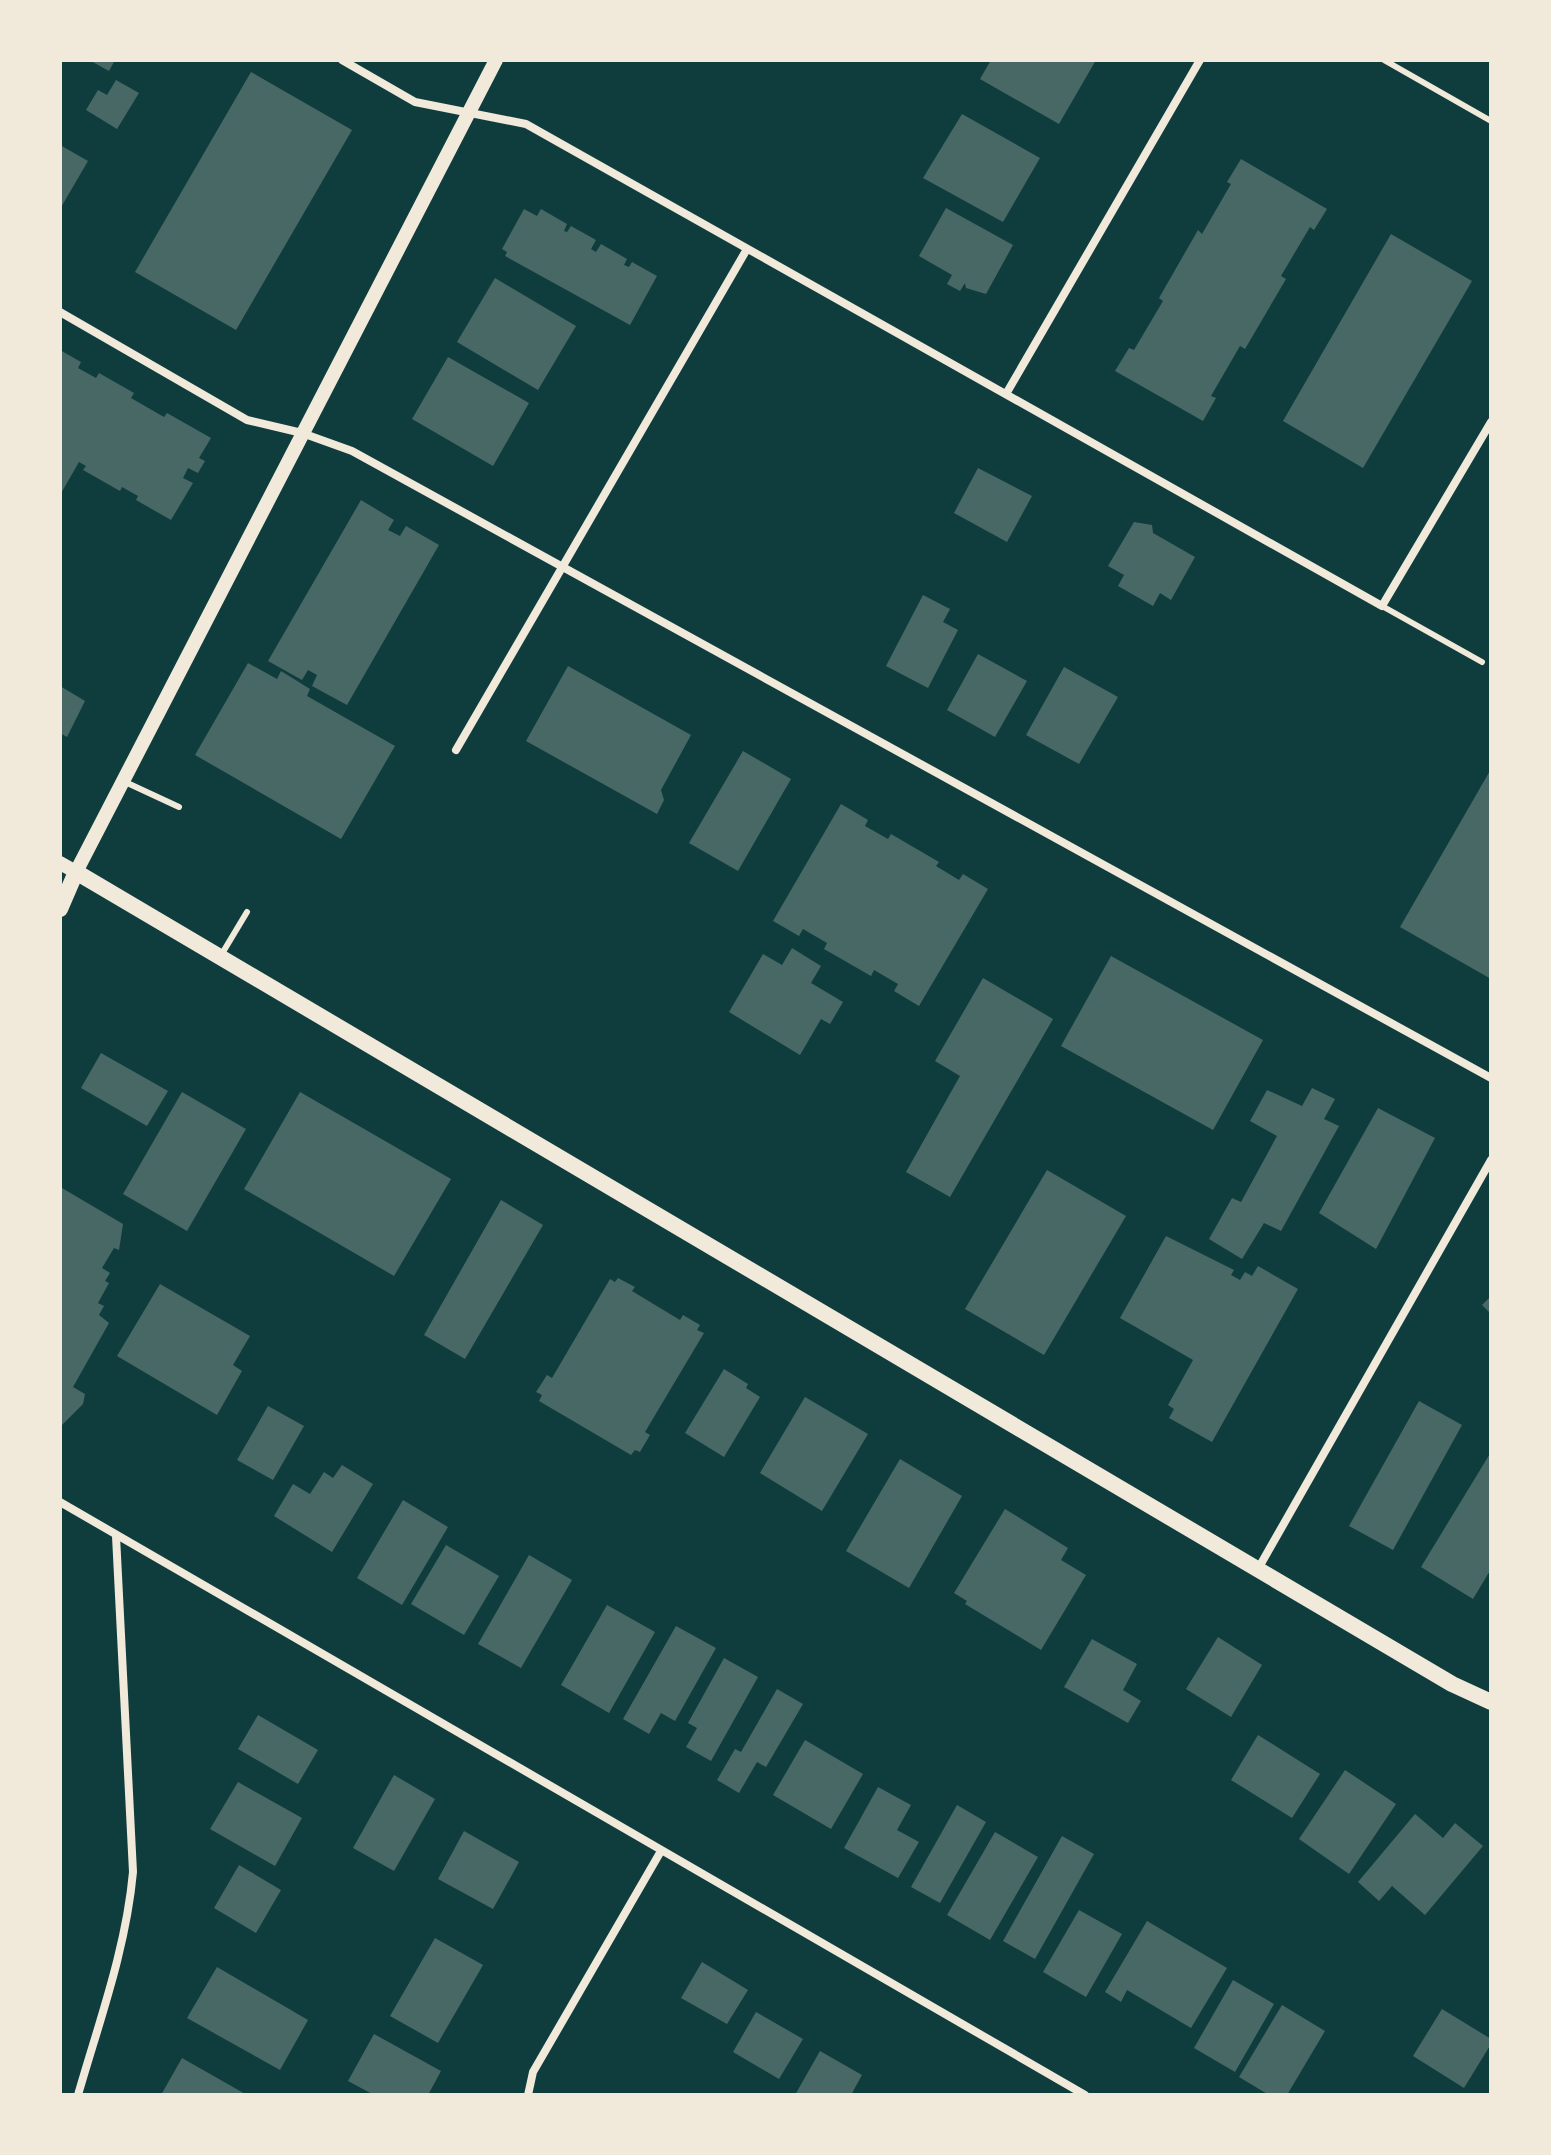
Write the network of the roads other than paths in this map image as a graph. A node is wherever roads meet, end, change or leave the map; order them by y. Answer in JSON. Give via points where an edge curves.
{"nodes":[{"id":1,"x":342,"y":60,"type":"edge"},
{"id":2,"x":496,"y":60,"type":"edge"},
{"id":3,"x":1200,"y":60,"type":"edge"},
{"id":4,"x":1384,"y":60,"type":"edge"},
{"id":5,"x":471,"y":113,"type":"junction"},
{"id":6,"x":1491,"y":121,"type":"edge"},
{"id":7,"x":747,"y":249,"type":"junction"},
{"id":8,"x":60,"y":312,"type":"edge"},
{"id":9,"x":1006,"y":394,"type":"junction"},
{"id":10,"x":1491,"y":422,"type":"edge"},
{"id":11,"x":302,"y":433,"type":"junction"},
{"id":12,"x":564,"y":565,"type":"junction"},
{"id":13,"x":1382,"y":606,"type":"junction"},
{"id":14,"x":1482,"y":662,"type":"dead end"},
{"id":15,"x":456,"y":750,"type":"dead end"},
{"id":16,"x":123,"y":781,"type":"junction"},
{"id":17,"x":179,"y":807,"type":"dead end"},
{"id":18,"x":60,"y":863,"type":"edge"},
{"id":19,"x":76,"y":872,"type":"junction"},
{"id":20,"x":60,"y":909,"type":"edge"},
{"id":21,"x":247,"y":912,"type":"dead end"},
{"id":22,"x":220,"y":957,"type":"junction"},
{"id":23,"x":1491,"y":1078,"type":"edge"},
{"id":24,"x":1491,"y":1160,"type":"edge"},
{"id":25,"x":60,"y":1502,"type":"edge"},
{"id":26,"x":116,"y":1536,"type":"junction"},
{"id":27,"x":1258,"y":1569,"type":"junction"},
{"id":28,"x":1491,"y":1702,"type":"edge"},
{"id":29,"x":661,"y":1851,"type":"junction"},
{"id":30,"x":78,"y":2095,"type":"edge"},
{"id":31,"x":528,"y":2095,"type":"edge"},
{"id":32,"x":1085,"y":2095,"type":"edge"}],
"edges":[{"from":1,"to":5,"type":"street","via":[[415,102]]},
{"from":2,"to":5,"type":"street"},
{"from":3,"to":9,"type":"street"},
{"from":4,"to":6,"type":"lane"},
{"from":5,"to":7,"type":"street","via":[[526,124]]},
{"from":5,"to":11,"type":"street"},
{"from":7,"to":9,"type":"street"},
{"from":7,"to":12,"type":"street"},
{"from":8,"to":11,"type":"street","via":[[247,420]]},
{"from":9,"to":13,"type":"street"},
{"from":10,"to":13,"type":"street"},
{"from":11,"to":12,"type":"street","via":[[352,451]]},
{"from":11,"to":16,"type":"street"},
{"from":12,"to":15,"type":"street"},
{"from":12,"to":23,"type":"street"},
{"from":13,"to":14,"type":"lane"},
{"from":16,"to":17,"type":"lane"},
{"from":16,"to":19,"type":"street"},
{"from":18,"to":19,"type":"street"},
{"from":19,"to":20,"type":"main road"},
{"from":19,"to":22,"type":"main road"},
{"from":21,"to":22,"type":"lane"},
{"from":22,"to":27,"type":"main road"},
{"from":24,"to":27,"type":"street"},
{"from":25,"to":26,"type":"street"},
{"from":26,"to":29,"type":"street"},
{"from":26,"to":30,"type":"street","via":[[133,1872],[122,1944]]},
{"from":27,"to":28,"type":"main road"},
{"from":29,"to":31,"type":"street","via":[[533,2072]]},
{"from":29,"to":32,"type":"street"}]}
